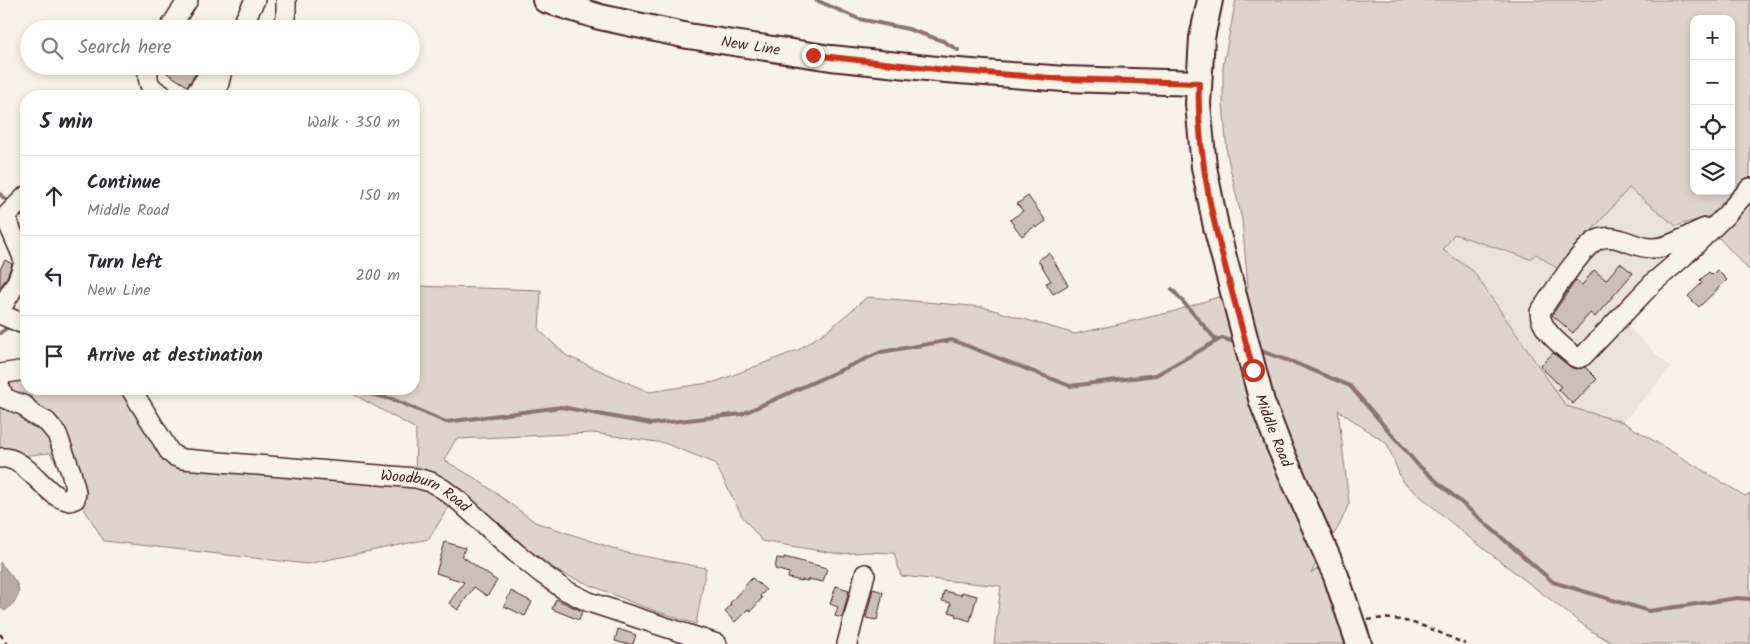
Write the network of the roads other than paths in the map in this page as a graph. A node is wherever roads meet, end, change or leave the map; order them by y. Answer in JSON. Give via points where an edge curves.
{"nodes":[{"id":1,"x":188,"y":0,"type":"edge"},
{"id":2,"x":255,"y":0,"type":"edge"},
{"id":3,"x":286,"y":0,"type":"edge"},
{"id":4,"x":545,"y":0,"type":"edge"},
{"id":5,"x":1210,"y":0,"type":"edge"},
{"id":6,"x":175,"y":20,"type":"edge"},
{"id":7,"x":245,"y":20,"type":"edge"},
{"id":8,"x":285,"y":20,"type":"edge"},
{"id":9,"x":148,"y":75,"type":"edge"},
{"id":10,"x":209,"y":75,"type":"edge"},
{"id":11,"x":222,"y":75,"type":"edge"},
{"id":12,"x":1199,"y":83,"type":"junction"},
{"id":13,"x":154,"y":90,"type":"edge"},
{"id":14,"x":198,"y":90,"type":"edge"},
{"id":15,"x":218,"y":90,"type":"edge"},
{"id":16,"x":1750,"y":188,"type":"edge"},
{"id":17,"x":19,"y":203,"type":"edge"},
{"id":18,"x":1710,"y":231,"type":"junction"},
{"id":19,"x":20,"y":250,"type":"edge"},
{"id":20,"x":20,"y":274,"type":"edge"},
{"id":21,"x":12,"y":318,"type":"edge"},
{"id":22,"x":20,"y":371,"type":"edge"},
{"id":23,"x":0,"y":374,"type":"edge"},
{"id":24,"x":0,"y":387,"type":"edge"},
{"id":25,"x":135,"y":395,"type":"edge"},
{"id":26,"x":0,"y":458,"type":"edge"},
{"id":27,"x":864,"y":574,"type":"dead end"},
{"id":28,"x":1356,"y":635,"type":"edge"},
{"id":29,"x":717,"y":644,"type":"edge"},
{"id":30,"x":847,"y":644,"type":"edge"}],
"edges":[{"from":1,"to":6,"type":"street"},
{"from":2,"to":7,"type":"street"},
{"from":3,"to":8,"type":"street"},
{"from":4,"to":12,"type":"main road","name":"New Line","via":[[600,17],[688,36],[831,58],[1064,79]]},
{"from":5,"to":12,"type":"main road","name":"Middle Road","via":[[1202,38]]},
{"from":9,"to":13,"type":"street"},
{"from":10,"to":14,"type":"street"},
{"from":11,"to":15,"type":"street"},
{"from":12,"to":28,"type":"main road","name":"Middle Road","via":[[1206,183],[1253,370],[1279,446],[1336,576]]},
{"from":16,"to":18,"type":"street"},
{"from":17,"to":19,"type":"street","via":[[7,218]]},
{"from":18,"to":18,"type":"street","via":[[1706,228],[1663,247],[1653,248],[1613,238],[1603,237],[1595,241],[1540,312],[1543,326],[1575,357],[1583,356],[1654,282]]},
{"from":20,"to":21,"type":"street"},
{"from":22,"to":23,"type":"street"},
{"from":24,"to":26,"type":"street","via":[[4,398],[25,406],[47,422],[56,434],[71,472],[75,499],[70,502],[59,498],[29,471],[7,457]]},
{"from":25,"to":29,"type":"street","name":"Woodburn Road","via":[[174,456],[431,482],[460,502],[541,574],[572,594]]},
{"from":27,"to":30,"type":"street"}]}
